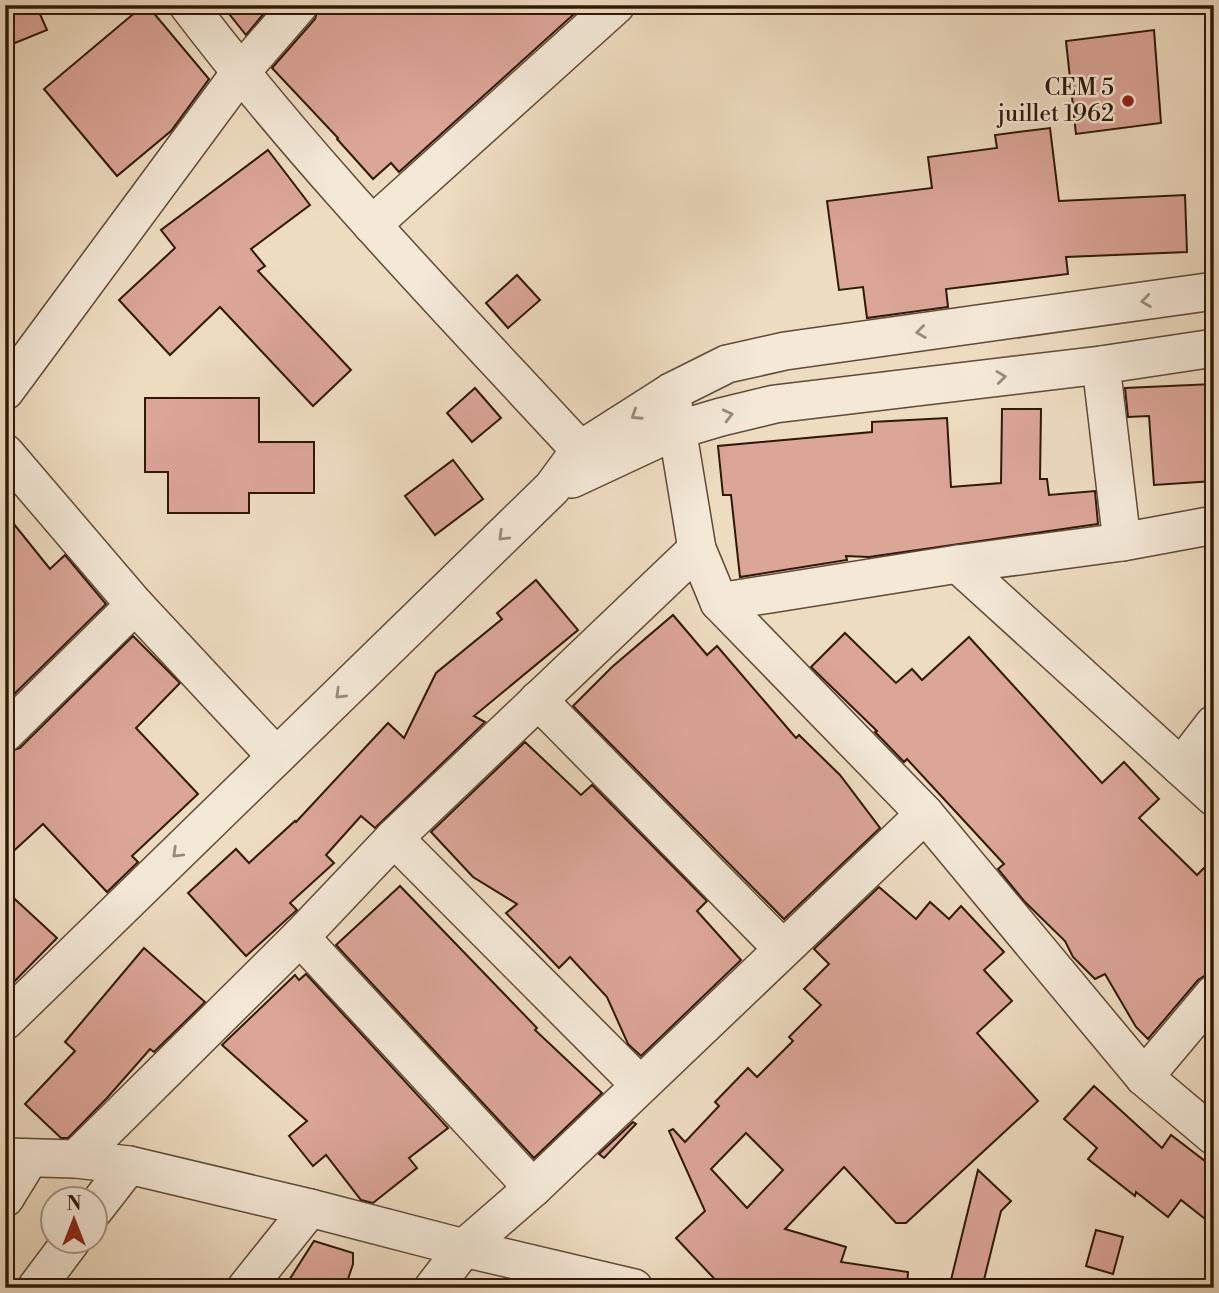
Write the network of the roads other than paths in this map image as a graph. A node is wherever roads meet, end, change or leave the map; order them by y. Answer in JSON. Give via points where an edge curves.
{"nodes":[{"id":1,"x":188,"y":5,"type":"edge"},
{"id":2,"x":299,"y":5,"type":"edge"},
{"id":3,"x":616,"y":5,"type":"edge"},
{"id":4,"x":240,"y":73,"type":"junction"},
{"id":5,"x":372,"y":225,"type":"junction"},
{"id":6,"x":1214,"y":291,"type":"edge"},
{"id":7,"x":1214,"y":348,"type":"edge"},
{"id":8,"x":1101,"y":365,"type":"junction"},
{"id":9,"x":5,"y":391,"type":"edge"},
{"id":10,"x":671,"y":392,"type":"junction"},
{"id":11,"x":677,"y":430,"type":"junction"},
{"id":12,"x":580,"y":450,"type":"junction"},
{"id":13,"x":5,"y":453,"type":"edge"},
{"id":14,"x":552,"y":488,"type":"junction"},
{"id":15,"x":1214,"y":525,"type":"edge"},
{"id":16,"x":1122,"y":541,"type":"junction"},
{"id":17,"x":697,"y":549,"type":"junction"},
{"id":18,"x":958,"y":564,"type":"junction"},
{"id":19,"x":719,"y":602,"type":"junction"},
{"id":20,"x":135,"y":605,"type":"junction"},
{"id":21,"x":538,"y":700,"type":"junction"},
{"id":22,"x":1214,"y":724,"type":"edge"},
{"id":23,"x":5,"y":733,"type":"edge"},
{"id":24,"x":276,"y":756,"type":"junction"},
{"id":25,"x":1181,"y":767,"type":"junction"},
{"id":26,"x":1214,"y":797,"type":"edge"},
{"id":27,"x":925,"y":814,"type":"junction"},
{"id":28,"x":394,"y":838,"type":"junction"},
{"id":29,"x":300,"y":937,"type":"junction"},
{"id":30,"x":783,"y":949,"type":"junction"},
{"id":31,"x":1214,"y":994,"type":"edge"},
{"id":32,"x":5,"y":1021,"type":"edge"},
{"id":33,"x":1144,"y":1077,"type":"junction"},
{"id":34,"x":640,"y":1085,"type":"junction"},
{"id":35,"x":1214,"y":1136,"type":"edge"},
{"id":36,"x":17,"y":1158,"type":"edge"},
{"id":37,"x":76,"y":1159,"type":"junction"},
{"id":38,"x":129,"y":1165,"type":"junction"},
{"id":39,"x":533,"y":1188,"type":"junction"},
{"id":40,"x":108,"y":1192,"type":"edge"},
{"id":41,"x":5,"y":1198,"type":"edge"},
{"id":42,"x":310,"y":1208,"type":"junction"},
{"id":43,"x":464,"y":1248,"type":"junction"},
{"id":44,"x":62,"y":1254,"type":"edge"},
{"id":45,"x":36,"y":1288,"type":"edge"},
{"id":46,"x":246,"y":1288,"type":"edge"},
{"id":47,"x":433,"y":1288,"type":"edge"},
{"id":48,"x":634,"y":1288,"type":"edge"}],
"edges":[{"from":1,"to":4,"type":"street"},
{"from":2,"to":4,"type":"street"},
{"from":3,"to":5,"type":"street"},
{"from":4,"to":5,"type":"street"},
{"from":4,"to":9,"type":"street"},
{"from":5,"to":12,"type":"street"},
{"from":6,"to":10,"type":"street","one_way":true,"via":[[785,351],[727,364]]},
{"from":7,"to":8,"type":"street"},
{"from":11,"to":8,"type":"street","one_way":true,"via":[[775,404]]},
{"from":8,"to":16,"type":"street"},
{"from":10,"to":11,"type":"street"},
{"from":10,"to":12,"type":"street","one_way":true},
{"from":11,"to":14,"type":"street"},
{"from":11,"to":17,"type":"street"},
{"from":12,"to":14,"type":"street"},
{"from":13,"to":20,"type":"street"},
{"from":14,"to":24,"type":"street","one_way":true},
{"from":15,"to":16,"type":"street"},
{"from":16,"to":18,"type":"street"},
{"from":17,"to":19,"type":"street"},
{"from":17,"to":21,"type":"street"},
{"from":18,"to":19,"type":"street"},
{"from":18,"to":25,"type":"street"},
{"from":19,"to":27,"type":"street"},
{"from":20,"to":23,"type":"street"},
{"from":20,"to":24,"type":"street"},
{"from":21,"to":28,"type":"street"},
{"from":21,"to":30,"type":"street"},
{"from":22,"to":25,"type":"street"},
{"from":24,"to":32,"type":"street","one_way":true},
{"from":25,"to":26,"type":"street"},
{"from":27,"to":30,"type":"street"},
{"from":27,"to":33,"type":"street"},
{"from":28,"to":29,"type":"street"},
{"from":28,"to":34,"type":"street"},
{"from":29,"to":37,"type":"street"},
{"from":29,"to":39,"type":"street"},
{"from":30,"to":34,"type":"street"},
{"from":31,"to":33,"type":"street"},
{"from":33,"to":35,"type":"street"},
{"from":34,"to":39,"type":"street"},
{"from":36,"to":37,"type":"street"},
{"from":36,"to":41,"type":"street"},
{"from":37,"to":38,"type":"street"},
{"from":38,"to":40,"type":"street"},
{"from":38,"to":42,"type":"street"},
{"from":39,"to":43,"type":"street"},
{"from":42,"to":43,"type":"street"},
{"from":42,"to":46,"type":"street"},
{"from":43,"to":47,"type":"street"},
{"from":43,"to":48,"type":"street"},
{"from":44,"to":45,"type":"street"}]}
